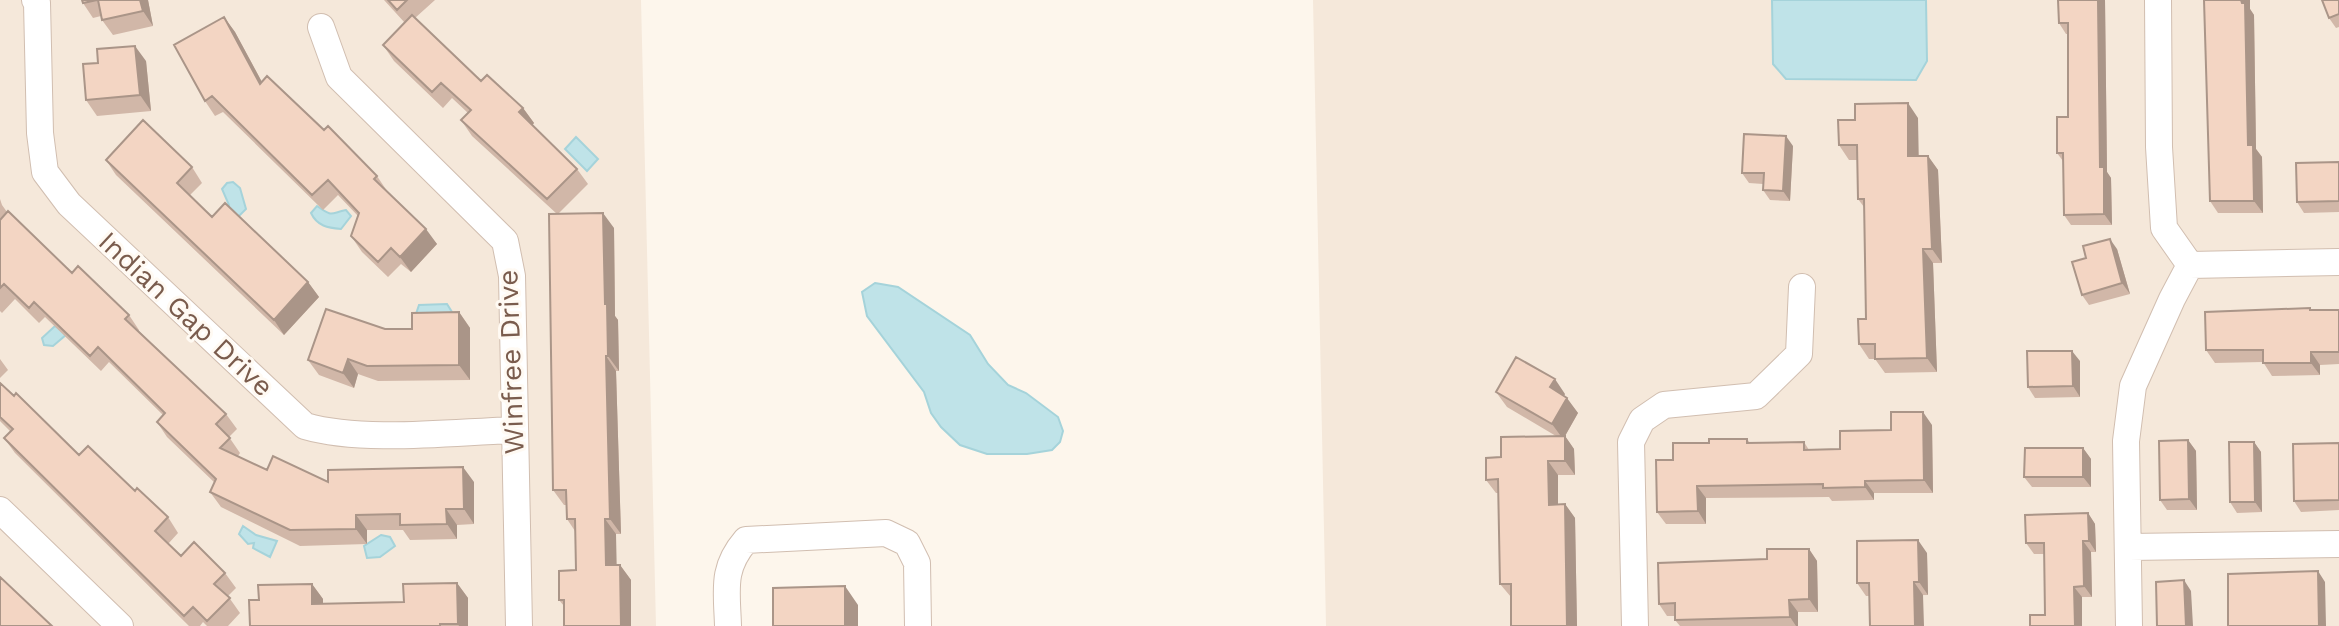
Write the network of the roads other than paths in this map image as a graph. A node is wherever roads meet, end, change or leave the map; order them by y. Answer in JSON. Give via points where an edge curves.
{"nodes":[{"id":1,"x":35,"y":0,"type":"edge"},
{"id":2,"x":2158,"y":0,"type":"edge"},
{"id":3,"x":321,"y":27,"type":"dead end"},
{"id":4,"x":2339,"y":262,"type":"edge"},
{"id":5,"x":2190,"y":265,"type":"junction"},
{"id":6,"x":1802,"y":287,"type":"dead end"},
{"id":7,"x":514,"y":430,"type":"junction"},
{"id":8,"x":0,"y":510,"type":"edge"},
{"id":9,"x":2339,"y":544,"type":"edge"},
{"id":10,"x":2129,"y":547,"type":"junction"},
{"id":11,"x":120,"y":626,"type":"edge"},
{"id":12,"x":519,"y":626,"type":"edge"},
{"id":13,"x":728,"y":626,"type":"edge"},
{"id":14,"x":918,"y":626,"type":"edge"},
{"id":15,"x":1635,"y":626,"type":"edge"},
{"id":16,"x":2129,"y":626,"type":"edge"}],
"edges":[{"from":1,"to":7,"type":"street","name":"Indian Gap Drive","via":[[45,172],[69,204],[305,426],[370,435]]},
{"from":2,"to":5,"type":"street","via":[[2164,228]]},
{"from":3,"to":7,"type":"street","name":"Winfree Drive","via":[[339,77],[505,241],[512,276]]},
{"from":4,"to":5,"type":"street"},
{"from":5,"to":10,"type":"street","via":[[2133,386],[2126,441]]},
{"from":6,"to":15,"type":"street","via":[[1799,354],[1756,396],[1664,405],[1642,420],[1631,442]]},
{"from":7,"to":12,"type":"street","name":"Winfree Drive"},
{"from":8,"to":11,"type":"street"},
{"from":9,"to":10,"type":"street"},
{"from":10,"to":16,"type":"street"},
{"from":13,"to":14,"type":"street","via":[[726,579],[732,556],[746,540],[886,533],[907,543],[917,563]]}]}
